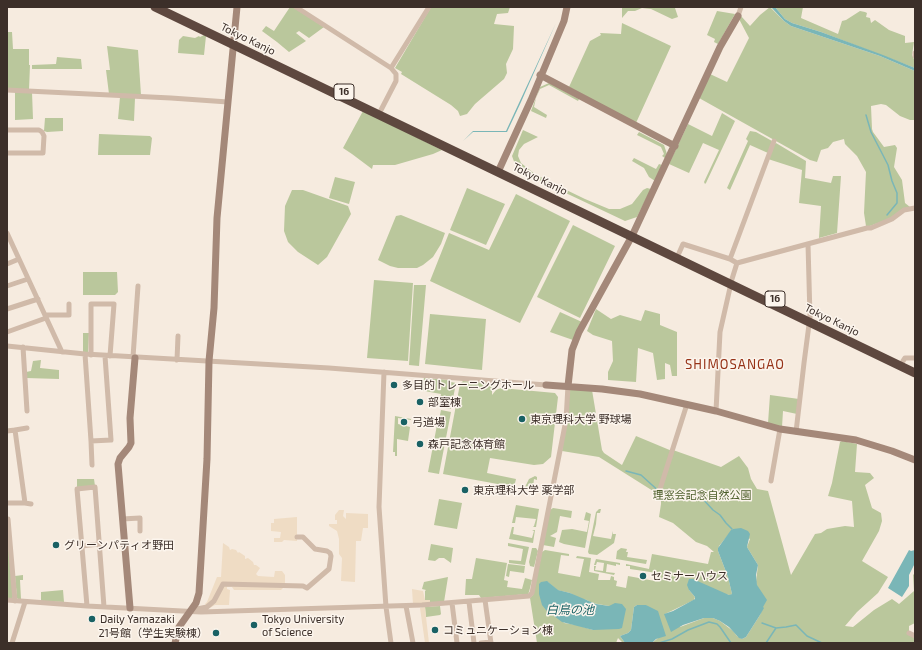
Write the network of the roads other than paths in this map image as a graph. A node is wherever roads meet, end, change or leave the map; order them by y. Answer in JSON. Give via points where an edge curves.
{"nodes":[{"id":1,"x":155,"y":7,"type":"edge"},
{"id":2,"x":168,"y":7,"type":"edge"},
{"id":3,"x":237,"y":7,"type":"edge"},
{"id":4,"x":296,"y":7,"type":"edge"},
{"id":5,"x":428,"y":7,"type":"edge"},
{"id":6,"x":567,"y":7,"type":"edge"},
{"id":7,"x":741,"y":7,"type":"edge"},
{"id":8,"x":738,"y":16,"type":"joint"},
{"id":9,"x":234,"y":42,"type":"junction"},
{"id":10,"x":915,"y":53,"type":"edge"},
{"id":11,"x":915,"y":56,"type":"edge"},
{"id":12,"x":392,"y":68,"type":"junction"},
{"id":13,"x":540,"y":75,"type":"junction"},
{"id":14,"x":7,"y":90,"type":"edge"},
{"id":15,"x":228,"y":102,"type":"junction"},
{"id":16,"x":381,"y":110,"type":"junction"},
{"id":17,"x":7,"y":130,"type":"edge"},
{"id":18,"x":774,"y":141,"type":"dead end"},
{"id":19,"x":675,"y":146,"type":"junction"},
{"id":20,"x":7,"y":153,"type":"edge"},
{"id":21,"x":499,"y":170,"type":"junction"},
{"id":22,"x":915,"y":208,"type":"edge"},
{"id":23,"x":7,"y":233,"type":"edge"},
{"id":24,"x":633,"y":234,"type":"junction"},
{"id":25,"x":808,"y":244,"type":"junction"},
{"id":26,"x":679,"y":253,"type":"junction"},
{"id":27,"x":19,"y":259,"type":"junction"},
{"id":28,"x":730,"y":259,"type":"junction"},
{"id":29,"x":737,"y":263,"type":"junction"},
{"id":30,"x":7,"y":264,"type":"edge"},
{"id":31,"x":28,"y":278,"type":"junction"},
{"id":32,"x":732,"y":282,"type":"junction"},
{"id":33,"x":7,"y":286,"type":"edge"},
{"id":34,"x":138,"y":286,"type":"dead end"},
{"id":35,"x":38,"y":299,"type":"junction"},
{"id":36,"x":69,"y":304,"type":"dead end"},
{"id":37,"x":7,"y":309,"type":"edge"},
{"id":38,"x":46,"y":317,"type":"junction"},
{"id":39,"x":810,"y":319,"type":"junction"},
{"id":40,"x":7,"y":332,"type":"edge"},
{"id":41,"x":178,"y":336,"type":"dead end"},
{"id":42,"x":7,"y":346,"type":"edge"},
{"id":43,"x":23,"y":347,"type":"junction"},
{"id":44,"x":62,"y":352,"type":"junction"},
{"id":45,"x":85,"y":354,"type":"junction"},
{"id":46,"x":91,"y":355,"type":"junction"},
{"id":47,"x":107,"y":356,"type":"junction"},
{"id":48,"x":134,"y":358,"type":"junction"},
{"id":49,"x":915,"y":358,"type":"edge"},
{"id":50,"x":177,"y":360,"type":"junction"},
{"id":51,"x":209,"y":361,"type":"junction"},
{"id":52,"x":904,"y":361,"type":"junction"},
{"id":53,"x":915,"y":367,"type":"edge"},
{"id":54,"x":384,"y":372,"type":"junction"},
{"id":55,"x":915,"y":373,"type":"edge"},
{"id":56,"x":546,"y":385,"type":"joint"},
{"id":57,"x":568,"y":386,"type":"junction"},
{"id":58,"x":687,"y":404,"type":"junction"},
{"id":59,"x":27,"y":411,"type":"dead end"},
{"id":60,"x":716,"y":411,"type":"junction"},
{"id":61,"x":27,"y":428,"type":"dead end"},
{"id":62,"x":780,"y":429,"type":"junction"},
{"id":63,"x":14,"y":430,"type":"junction"},
{"id":64,"x":7,"y":431,"type":"edge"},
{"id":65,"x":796,"y":432,"type":"junction"},
{"id":66,"x":91,"y":441,"type":"junction"},
{"id":67,"x":915,"y":460,"type":"edge"},
{"id":68,"x":92,"y":465,"type":"dead end"},
{"id":69,"x":771,"y":481,"type":"dead end"},
{"id":70,"x":660,"y":489,"type":"dead end"},
{"id":71,"x":7,"y":503,"type":"edge"},
{"id":72,"x":25,"y":503,"type":"junction"},
{"id":73,"x":31,"y":504,"type":"dead end"},
{"id":74,"x":8,"y":519,"type":"dead end"},
{"id":75,"x":122,"y":519,"type":"junction"},
{"id":76,"x":140,"y":531,"type":"dead end"},
{"id":77,"x":297,"y":537,"type":"dead end"},
{"id":78,"x":99,"y":544,"type":"junction"},
{"id":79,"x":82,"y":546,"type":"junction"},
{"id":80,"x":7,"y":600,"type":"edge"},
{"id":81,"x":485,"y":600,"type":"junction"},
{"id":82,"x":15,"y":601,"type":"junction"},
{"id":83,"x":25,"y":602,"type":"junction"},
{"id":84,"x":469,"y":602,"type":"junction"},
{"id":85,"x":452,"y":603,"type":"junction"},
{"id":86,"x":87,"y":606,"type":"junction"},
{"id":87,"x":406,"y":606,"type":"junction"},
{"id":88,"x":104,"y":607,"type":"junction"},
{"id":89,"x":386,"y":607,"type":"junction"},
{"id":90,"x":130,"y":608,"type":"junction"},
{"id":91,"x":194,"y":610,"type":"junction"},
{"id":92,"x":909,"y":633,"type":"dead end"},
{"id":93,"x":915,"y":636,"type":"edge"},
{"id":94,"x":491,"y":642,"type":"edge"},
{"id":95,"x":12,"y":643,"type":"edge"},
{"id":96,"x":176,"y":643,"type":"edge"},
{"id":97,"x":391,"y":643,"type":"edge"},
{"id":98,"x":413,"y":643,"type":"edge"},
{"id":99,"x":457,"y":643,"type":"edge"},
{"id":100,"x":474,"y":643,"type":"edge"},
{"id":101,"x":482,"y":643,"type":"edge"}],
"edges":[{"from":1,"to":9,"type":"highway","name":"Tokyo Kanjo","number":"16"},
{"from":2,"to":9,"type":"highway","name":"Tokyo Kanjo","number":"16"},
{"from":3,"to":9,"type":"street"},
{"from":4,"to":12,"type":"street"},
{"from":5,"to":12,"type":"street"},
{"from":6,"to":13,"type":"street","via":[[564,21]]},
{"from":7,"to":8,"type":"street"},
{"from":8,"to":19,"type":"street","via":[[720,47]]},
{"from":9,"to":15,"type":"street"},
{"from":9,"to":16,"type":"highway","name":"Tokyo Kanjo","number":"16"},
{"from":9,"to":21,"type":"highway","name":"Tokyo Kanjo","number":"16"},
{"from":10,"to":11,"type":"street"},
{"from":12,"to":16,"type":"street","via":[[396,74],[396,81]]},
{"from":13,"to":19,"type":"street"},
{"from":13,"to":21,"type":"street"},
{"from":14,"to":15,"type":"street"},
{"from":15,"to":51,"type":"street"},
{"from":16,"to":21,"type":"highway","name":"Tokyo Kanjo","number":"16"},
{"from":17,"to":20,"type":"street","via":[[39,130],[44,136],[43,153]]},
{"from":18,"to":28,"type":"street"},
{"from":19,"to":24,"type":"street"},
{"from":21,"to":24,"type":"highway","name":"Tokyo Kanjo","number":"16"},
{"from":22,"to":25,"type":"street","via":[[904,210],[892,219],[871,228]]},
{"from":23,"to":27,"type":"street"},
{"from":24,"to":26,"type":"highway","name":"Tokyo Kanjo","number":"16"},
{"from":24,"to":32,"type":"highway","name":"Tokyo Kanjo","number":"16"},
{"from":24,"to":57,"type":"street","via":[[579,332],[572,350]]},
{"from":25,"to":29,"type":"street"},
{"from":25,"to":39,"type":"street"},
{"from":26,"to":28,"type":"street","via":[[683,244]]},
{"from":26,"to":32,"type":"highway","name":"Tokyo Kanjo","number":"16"},
{"from":27,"to":30,"type":"street"},
{"from":27,"to":31,"type":"street"},
{"from":28,"to":29,"type":"street"},
{"from":29,"to":32,"type":"street"},
{"from":31,"to":33,"type":"street"},
{"from":31,"to":35,"type":"street"},
{"from":32,"to":39,"type":"highway","name":"Tokyo Kanjo","number":"16"},
{"from":32,"to":60,"type":"street","via":[[720,332]]},
{"from":34,"to":48,"type":"street"},
{"from":35,"to":37,"type":"street"},
{"from":35,"to":38,"type":"street"},
{"from":36,"to":38,"type":"street","via":[[69,315]]},
{"from":38,"to":40,"type":"street"},
{"from":38,"to":44,"type":"street"},
{"from":39,"to":52,"type":"highway","name":"Tokyo Kanjo","number":"16"},
{"from":39,"to":55,"type":"highway","name":"Tokyo Kanjo","number":"16"},
{"from":39,"to":65,"type":"street"},
{"from":41,"to":50,"type":"street"},
{"from":42,"to":43,"type":"street"},
{"from":43,"to":44,"type":"street"},
{"from":43,"to":59,"type":"street"},
{"from":44,"to":45,"type":"street"},
{"from":45,"to":46,"type":"street"},
{"from":45,"to":66,"type":"street"},
{"from":46,"to":47,"type":"street"},
{"from":46,"to":47,"type":"street","via":[[91,304],[114,304]]},
{"from":47,"to":48,"type":"street"},
{"from":47,"to":66,"type":"street","via":[[111,440]]},
{"from":48,"to":50,"type":"street"},
{"from":48,"to":75,"type":"street","via":[[131,443],[118,464]]},
{"from":49,"to":52,"type":"street","via":[[905,358]]},
{"from":50,"to":51,"type":"street"},
{"from":51,"to":54,"type":"street"},
{"from":51,"to":91,"type":"street","via":[[200,588]]},
{"from":52,"to":53,"type":"highway","name":"Tokyo Kanjo","number":"16"},
{"from":54,"to":56,"type":"street"},
{"from":54,"to":89,"type":"street","via":[[378,502]]},
{"from":56,"to":57,"type":"street"},
{"from":57,"to":58,"type":"street","via":[[640,394]]},
{"from":57,"to":81,"type":"street","via":[[566,420],[532,593],[529,596]]},
{"from":58,"to":60,"type":"street"},
{"from":58,"to":70,"type":"street"},
{"from":60,"to":62,"type":"street"},
{"from":61,"to":63,"type":"street"},
{"from":62,"to":65,"type":"street"},
{"from":62,"to":69,"type":"street"},
{"from":63,"to":64,"type":"street"},
{"from":63,"to":72,"type":"street"},
{"from":65,"to":67,"type":"street","via":[[856,440]]},
{"from":66,"to":68,"type":"street"},
{"from":71,"to":72,"type":"street"},
{"from":72,"to":73,"type":"street"},
{"from":74,"to":82,"type":"street"},
{"from":75,"to":76,"type":"street","via":[[140,518]]},
{"from":75,"to":90,"type":"street"},
{"from":77,"to":91,"type":"street","via":[[315,549],[327,551],[331,556],[329,569],[307,588],[223,584],[214,601],[207,607]]},
{"from":78,"to":79,"type":"street"},
{"from":78,"to":79,"type":"street","via":[[95,487],[77,489]]},
{"from":78,"to":88,"type":"street"},
{"from":79,"to":86,"type":"street"},
{"from":80,"to":82,"type":"street"},
{"from":81,"to":84,"type":"street"},
{"from":81,"to":94,"type":"street"},
{"from":82,"to":83,"type":"street"},
{"from":83,"to":86,"type":"street"},
{"from":83,"to":95,"type":"street"},
{"from":84,"to":85,"type":"street"},
{"from":84,"to":100,"type":"street"},
{"from":85,"to":87,"type":"street"},
{"from":85,"to":99,"type":"street"},
{"from":86,"to":88,"type":"street"},
{"from":87,"to":89,"type":"street"},
{"from":87,"to":98,"type":"street"},
{"from":88,"to":90,"type":"street"},
{"from":89,"to":91,"type":"street"},
{"from":89,"to":97,"type":"street"},
{"from":90,"to":91,"type":"street"},
{"from":91,"to":96,"type":"street","via":[[179,627]]},
{"from":92,"to":93,"type":"street"},
{"from":94,"to":101,"type":"street"}]}
